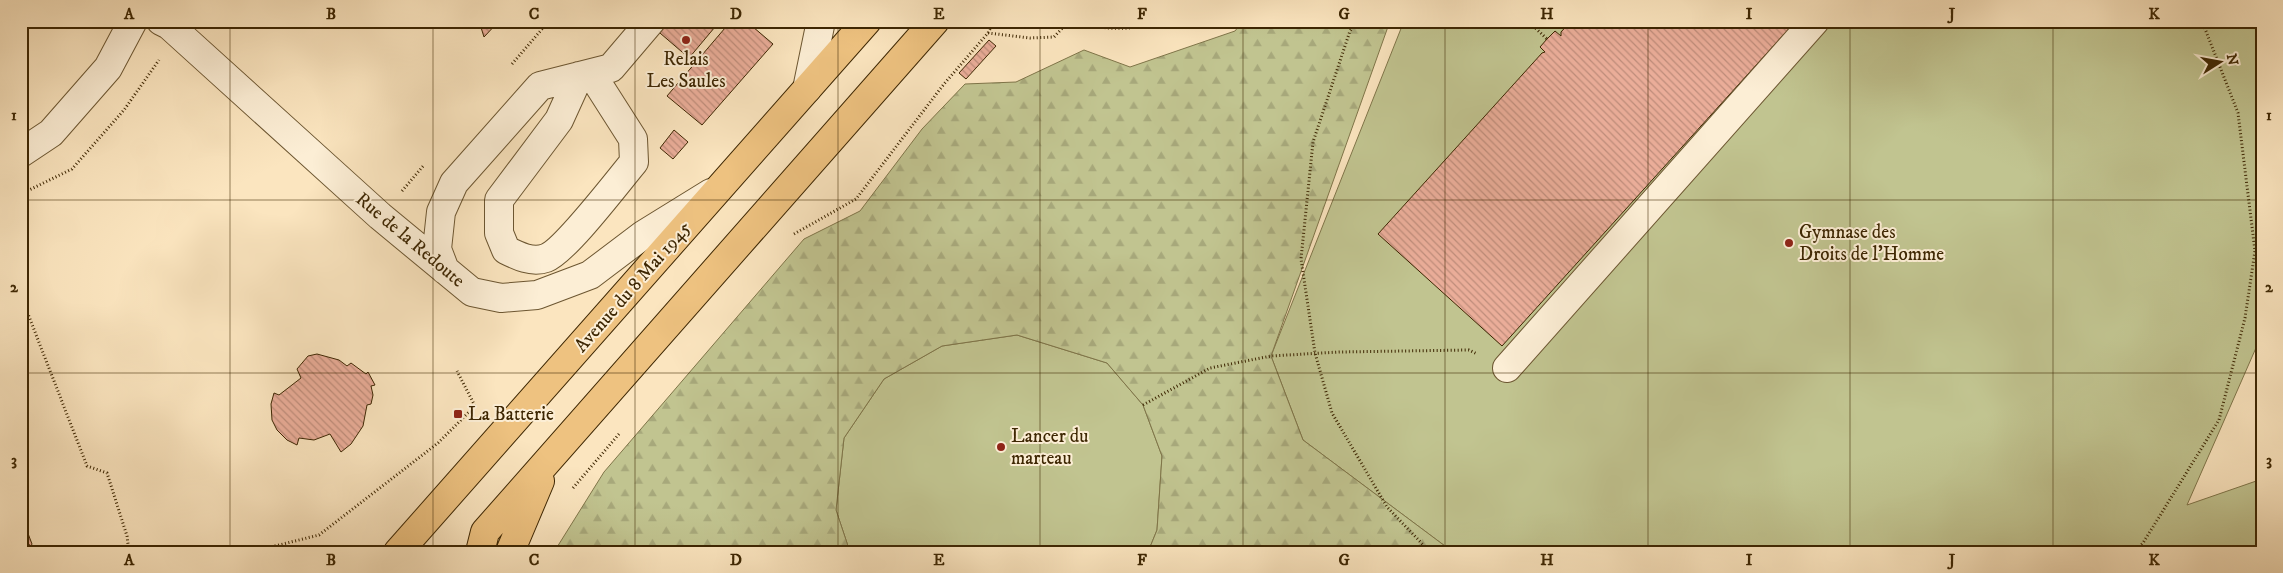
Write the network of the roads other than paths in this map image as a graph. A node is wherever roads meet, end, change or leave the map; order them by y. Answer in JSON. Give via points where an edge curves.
{"nodes":[{"id":1,"x":133,"y":21,"type":"edge"},
{"id":2,"x":161,"y":21,"type":"edge"},
{"id":3,"x":651,"y":21,"type":"edge"},
{"id":4,"x":821,"y":21,"type":"edge"},
{"id":5,"x":867,"y":21,"type":"edge"},
{"id":6,"x":935,"y":21,"type":"edge"},
{"id":7,"x":1815,"y":21,"type":"edge"},
{"id":8,"x":579,"y":76,"type":"junction"},
{"id":9,"x":807,"y":89,"type":"junction"},
{"id":10,"x":21,"y":153,"type":"edge"},
{"id":11,"x":721,"y":187,"type":"junction"},
{"id":12,"x":445,"y":270,"type":"junction"},
{"id":13,"x":1507,"y":368,"type":"road end"},
{"id":14,"x":549,"y":459,"type":"junction"},
{"id":15,"x":398,"y":552,"type":"edge"},
{"id":16,"x":480,"y":552,"type":"edge"},
{"id":17,"x":510,"y":552,"type":"edge"}],
"edges":[{"from":1,"to":10,"type":"street","via":[[108,68],[51,133]]},
{"from":2,"to":12,"type":"street","name":"Rue de la Redoute"},
{"from":3,"to":8,"type":"street","via":[[611,68]]},
{"from":4,"to":9,"type":"street"},
{"from":5,"to":9,"type":"main road","name":"Avenue du 8 Mai 1945"},
{"from":6,"to":14,"type":"main road"},
{"from":7,"to":13,"type":"street"},
{"from":8,"to":8,"type":"street","via":[[596,81],[633,139],[634,162],[562,248],[546,258],[522,259],[506,250],[499,233],[499,200],[559,120]]},
{"from":8,"to":12,"type":"street","via":[[540,86],[454,183],[441,212],[438,249]]},
{"from":9,"to":11,"type":"main road","name":"Avenue du 8 Mai 1945"},
{"from":11,"to":12,"type":"street","name":"Rue de la Redoute","via":[[643,235],[590,275],[537,295],[501,298],[472,292]]},
{"from":11,"to":15,"type":"main road","name":"Avenue du 8 Mai 1945"},
{"from":14,"to":16,"type":"main road","via":[[485,532]]},
{"from":14,"to":17,"type":"main road"}]}
